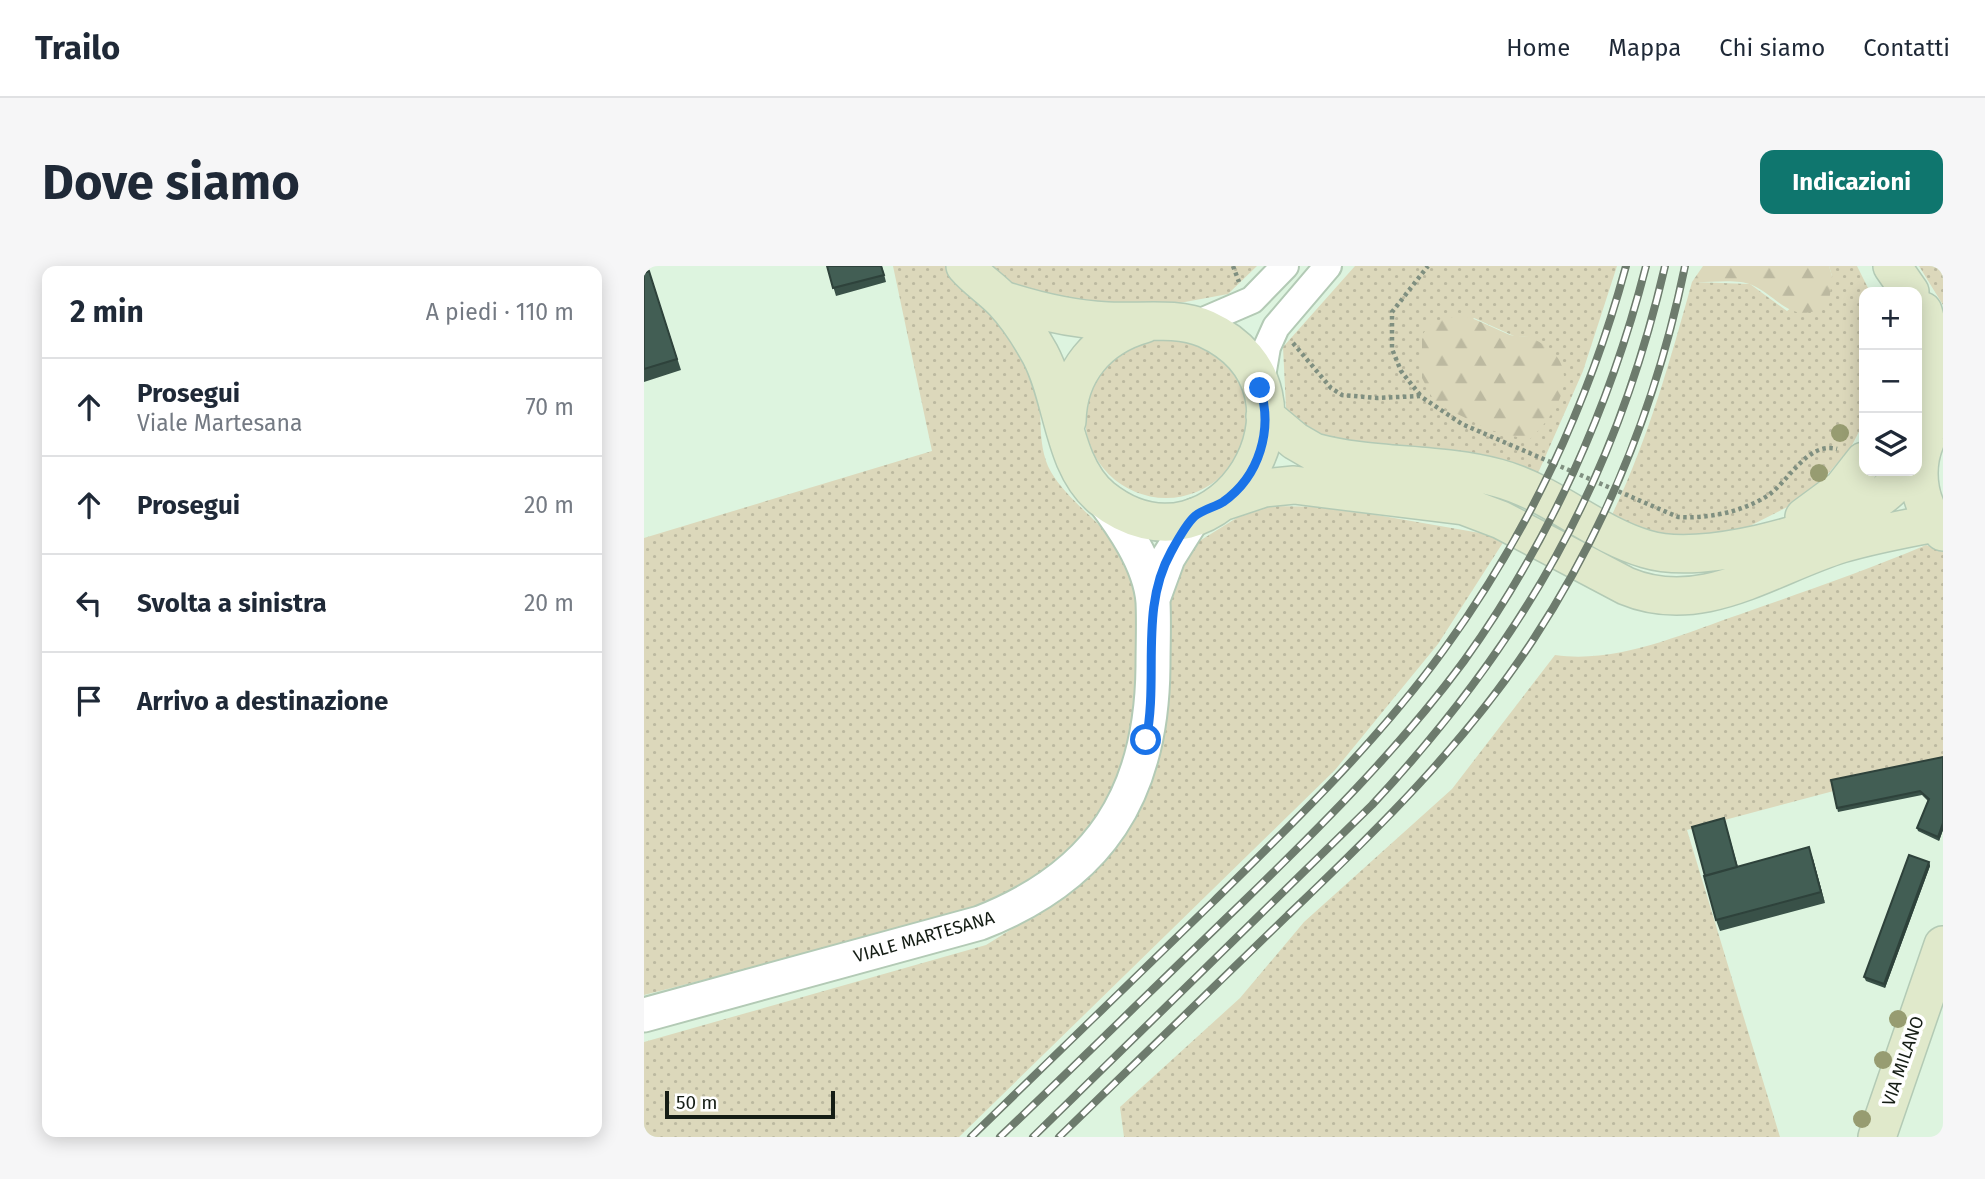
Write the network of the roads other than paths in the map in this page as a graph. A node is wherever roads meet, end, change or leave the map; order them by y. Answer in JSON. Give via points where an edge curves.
{"nodes":[{"id":1,"x":965,"y":266,"type":"edge"},
{"id":2,"x":1285,"y":266,"type":"edge"},
{"id":3,"x":1328,"y":266,"type":"edge"},
{"id":4,"x":1878,"y":266,"type":"edge"},
{"id":5,"x":1892,"y":266,"type":"edge"},
{"id":6,"x":1885,"y":287,"type":"edge"},
{"id":7,"x":1003,"y":300,"type":"junction"},
{"id":8,"x":1923,"y":310,"type":"edge"},
{"id":9,"x":1152,"y":322,"type":"junction"},
{"id":10,"x":1194,"y":325,"type":"junction"},
{"id":11,"x":1263,"y":402,"type":"junction"},
{"id":12,"x":1066,"y":428,"type":"junction"},
{"id":13,"x":1925,"y":443,"type":"edge"},
{"id":14,"x":1854,"y":456,"type":"edge"},
{"id":15,"x":1099,"y":494,"type":"junction"},
{"id":16,"x":1208,"y":509,"type":"junction"},
{"id":17,"x":1939,"y":528,"type":"edge"},
{"id":18,"x":1738,"y":548,"type":"junction"},
{"id":19,"x":1153,"y":599,"type":"junction"},
{"id":20,"x":1943,"y":945,"type":"edge"},
{"id":21,"x":644,"y":1015,"type":"edge"},
{"id":22,"x":1877,"y":1137,"type":"edge"}],
"edges":[{"from":1,"to":7,"type":"main road"},
{"from":2,"to":10,"type":"street","via":[[1252,300]]},
{"from":3,"to":11,"type":"street","via":[[1276,327],[1267,347]]},
{"from":4,"to":6,"type":"main road"},
{"from":5,"to":8,"type":"main road"},
{"from":7,"to":9,"type":"main road","via":[[1072,317]]},
{"from":7,"to":12,"type":"main road","via":[[1041,355],[1056,387]]},
{"from":8,"to":13,"type":"main road","via":[[1938,362]]},
{"from":9,"to":10,"type":"main road"},
{"from":9,"to":12,"type":"main road","via":[[1116,334],[1088,358],[1070,391]]},
{"from":10,"to":11,"type":"main road","via":[[1239,352]]},
{"from":11,"to":16,"type":"main road","via":[[1264,438],[1256,463],[1244,482]]},
{"from":11,"to":18,"type":"main road","via":[[1295,442],[1324,454],[1508,481],[1644,549],[1692,554]]},
{"from":12,"to":15,"type":"main road","via":[[1077,467]]},
{"from":13,"to":17,"type":"main road","via":[[1919,485]]},
{"from":13,"to":18,"type":"main road","via":[[1897,484],[1868,506],[1797,534]]},
{"from":14,"to":18,"type":"main road","via":[[1842,489],[1810,513]]},
{"from":15,"to":16,"type":"main road","via":[[1144,518],[1170,520]]},
{"from":15,"to":19,"type":"street","name":"VIALE MARTESANA","via":[[1126,532]]},
{"from":16,"to":17,"type":"main road","via":[[1248,491],[1294,485],[1451,504],[1501,520],[1636,591],[1675,598],[1724,589],[1839,545]]},
{"from":16,"to":19,"type":"street","name":"VIALE MARTESANA","via":[[1168,558]]},
{"from":19,"to":21,"type":"street","name":"VIALE MARTESANA","via":[[1151,717],[1142,758],[1110,827],[1055,886],[980,923]]},
{"from":20,"to":22,"type":"main road","name":"VIA MILANO"}]}
